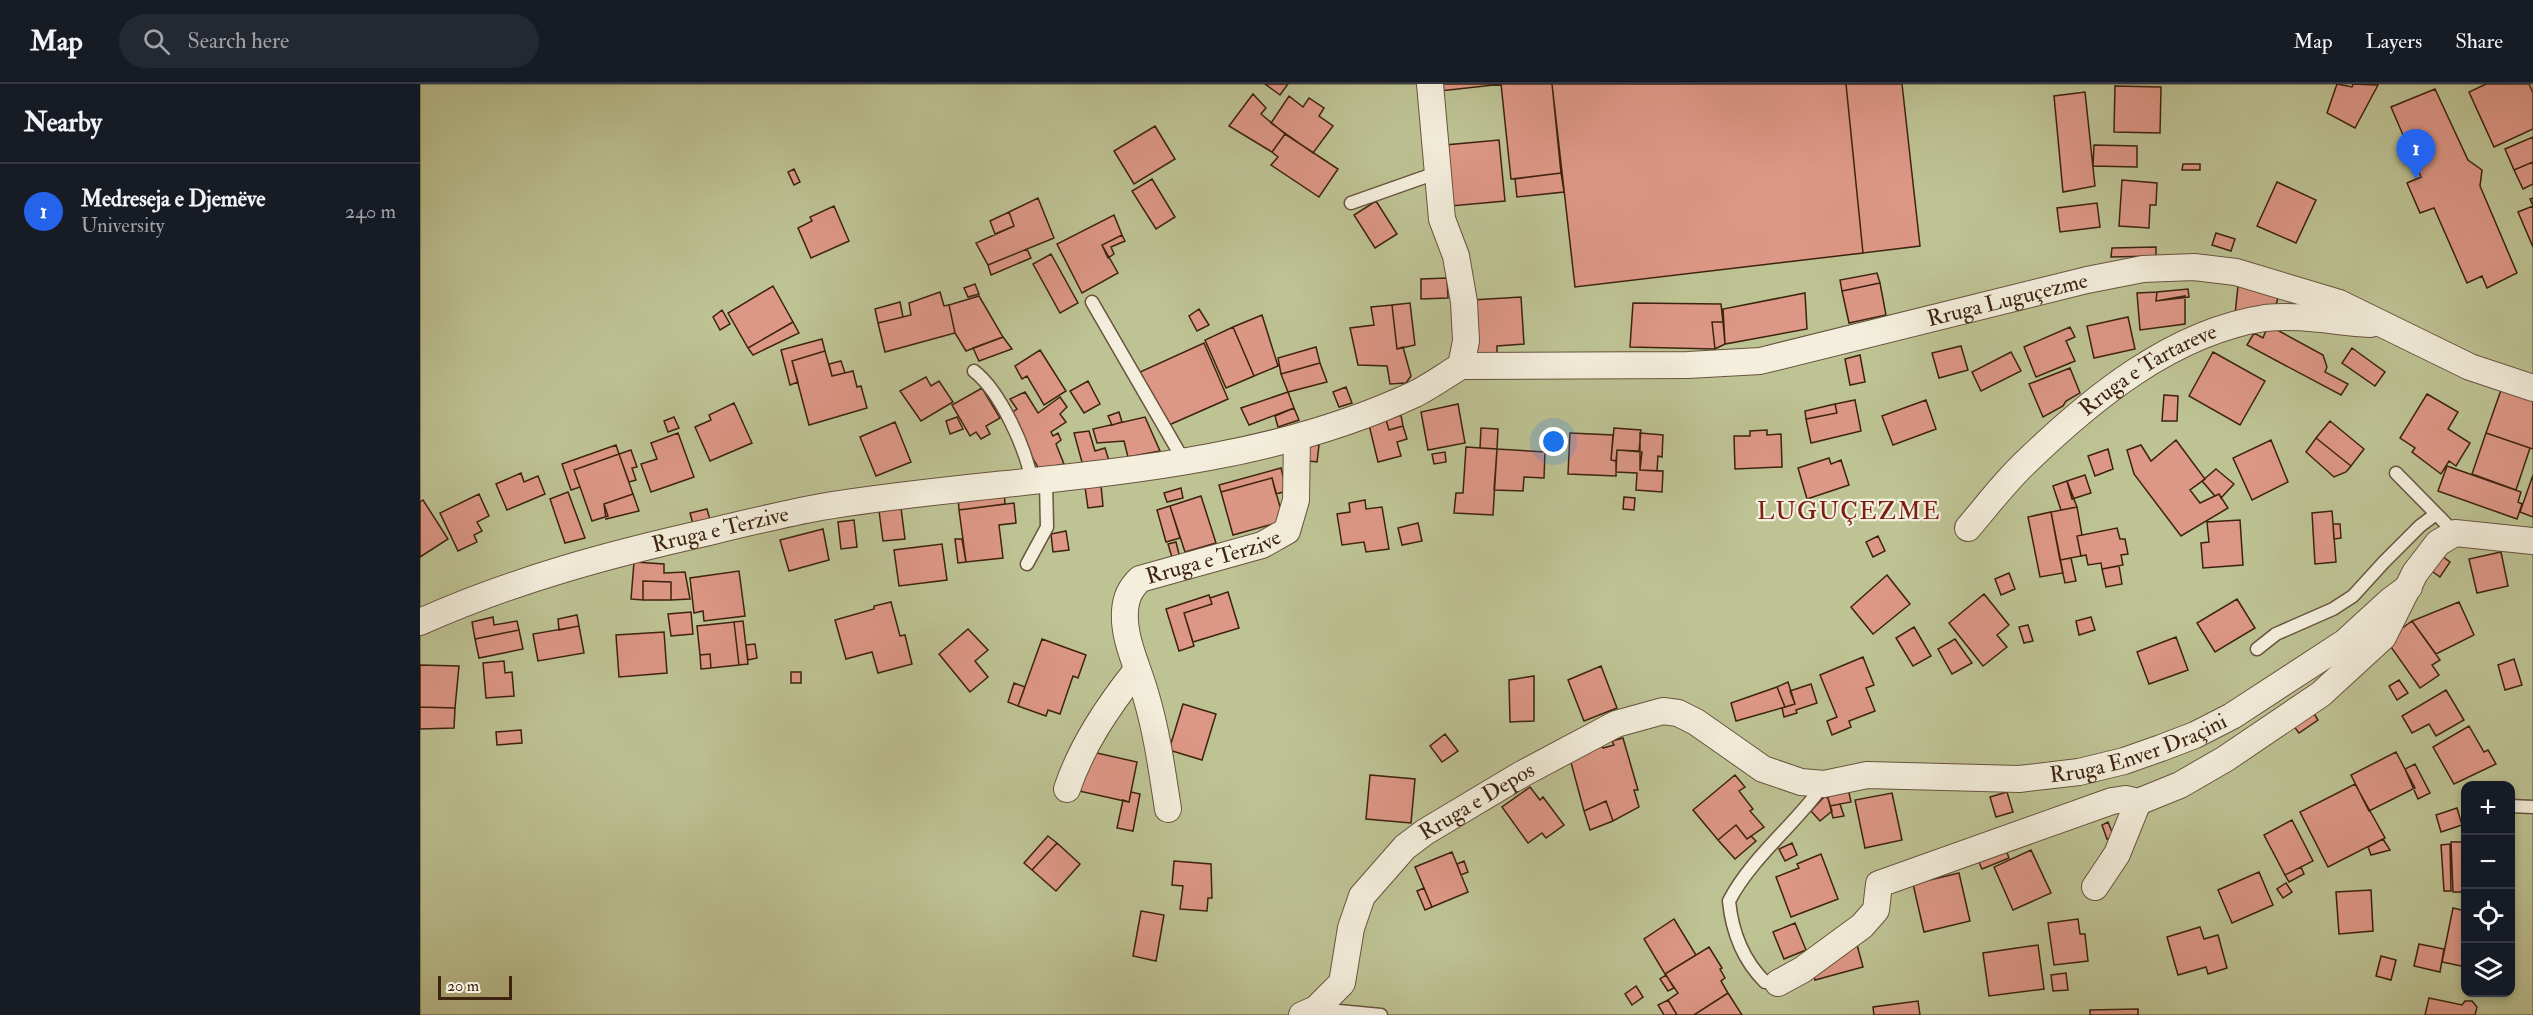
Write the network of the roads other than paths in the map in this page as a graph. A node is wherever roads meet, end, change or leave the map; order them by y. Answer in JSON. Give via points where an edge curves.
{"nodes":[{"id":1,"x":1430,"y":84,"type":"edge"},
{"id":2,"x":1436,"y":173,"type":"junction"},
{"id":3,"x":1351,"y":203,"type":"dead end"},
{"id":4,"x":1092,"y":302,"type":"dead end"},
{"id":5,"x":2377,"y":324,"type":"junction"},
{"id":6,"x":1461,"y":366,"type":"junction"},
{"id":7,"x":975,"y":371,"type":"dead end"},
{"id":8,"x":2533,"y":388,"type":"edge"},
{"id":9,"x":1297,"y":438,"type":"junction"},
{"id":10,"x":1184,"y":461,"type":"junction"},
{"id":11,"x":2396,"y":473,"type":"dead end"},
{"id":12,"x":1039,"y":481,"type":"junction"},
{"id":13,"x":2436,"y":514,"type":"junction"},
{"id":14,"x":1968,"y":528,"type":"dead end"},
{"id":15,"x":2455,"y":533,"type":"junction"},
{"id":16,"x":2533,"y":541,"type":"edge"},
{"id":17,"x":1027,"y":564,"type":"dead end"},
{"id":18,"x":2409,"y":587,"type":"junction"},
{"id":19,"x":420,"y":622,"type":"edge"},
{"id":20,"x":2257,"y":649,"type":"dead end"},
{"id":21,"x":1136,"y":671,"type":"junction"},
{"id":22,"x":1724,"y":743,"type":"joint"},
{"id":23,"x":1824,"y":784,"type":"junction"},
{"id":24,"x":1067,"y":789,"type":"dead end"},
{"id":25,"x":2138,"y":802,"type":"junction"},
{"id":26,"x":2515,"y":806,"type":"edge"},
{"id":27,"x":2533,"y":807,"type":"edge"},
{"id":28,"x":1168,"y":809,"type":"dead end"},
{"id":29,"x":2095,"y":887,"type":"dead end"},
{"id":30,"x":1778,"y":983,"type":"joint"},
{"id":31,"x":1309,"y":1012,"type":"edge"},
{"id":32,"x":1381,"y":1015,"type":"edge"}],
"edges":[{"from":1,"to":2,"type":"street"},
{"from":2,"to":3,"type":"lane"},
{"from":2,"to":6,"type":"street","via":[[1442,219],[1456,256],[1464,302],[1466,341]]},
{"from":4,"to":10,"type":"lane"},
{"from":5,"to":6,"type":"street","name":"Rruga Luguçezme","via":[[2339,303],[2236,272],[2194,267],[2143,269],[1760,361],[1688,366]]},
{"from":5,"to":8,"type":"street","name":"Rruga Luguçezme","via":[[2470,367]]},
{"from":5,"to":14,"type":"street","name":"Rruga e Tartareve","via":[[2266,318],[2214,332],[2167,353],[2065,427],[2023,464]]},
{"from":6,"to":9,"type":"street","name":"Rruga e Terzive","via":[[1417,393]]},
{"from":7,"to":12,"type":"lane","via":[[997,397]]},
{"from":9,"to":10,"type":"street","name":"Rruga e Terzive"},
{"from":9,"to":21,"type":"street","name":"Rruga e Terzive","via":[[1296,500],[1287,531],[1262,545],[1140,579],[1130,589],[1125,613]]},
{"from":10,"to":12,"type":"street","name":"Rruga e Terzive"},
{"from":11,"to":13,"type":"lane"},
{"from":12,"to":17,"type":"lane","via":[[1047,527]]},
{"from":12,"to":19,"type":"street","name":"Rruga e Terzive","via":[[820,507],[634,548],[543,574]]},
{"from":13,"to":15,"type":"lane"},
{"from":13,"to":20,"type":"lane","via":[[2353,596],[2276,634]]},
{"from":15,"to":16,"type":"street"},
{"from":15,"to":18,"type":"street","name":"Rruga Enver Draçini","via":[[2438,543]]},
{"from":18,"to":23,"type":"street","name":"Rruga Enver Draçini","via":[[2344,643],[2265,697],[2194,735],[2124,761],[2079,772],[2019,779],[1867,775]]},
{"from":18,"to":25,"type":"street","name":"Rruga Enver Draçini","via":[[2383,637],[2321,694],[2213,766]]},
{"from":21,"to":24,"type":"street","via":[[1094,729],[1077,759]]},
{"from":21,"to":28,"type":"street","name":"Rruga e Terzive","via":[[1156,734]]},
{"from":22,"to":23,"type":"street","name":"Rruga Enver Draçini","via":[[1763,769],[1801,782]]},
{"from":22,"to":31,"type":"street","name":"Rruga e Depos","via":[[1678,713],[1642,715],[1616,724],[1522,774],[1425,832],[1405,847],[1362,896],[1351,928],[1342,983]]},
{"from":23,"to":30,"type":"lane","via":[[1800,817],[1743,878],[1729,901],[1736,938],[1745,956],[1765,982]]},
{"from":25,"to":29,"type":"street","via":[[2117,854]]},
{"from":25,"to":30,"type":"street","name":"Rruga Enver Draçini","via":[[2112,801],[1889,878],[1880,884],[1876,910],[1862,926]]},
{"from":26,"to":27,"type":"lane"},
{"from":31,"to":32,"type":"lane","name":"Rruga e Depos"}]}
